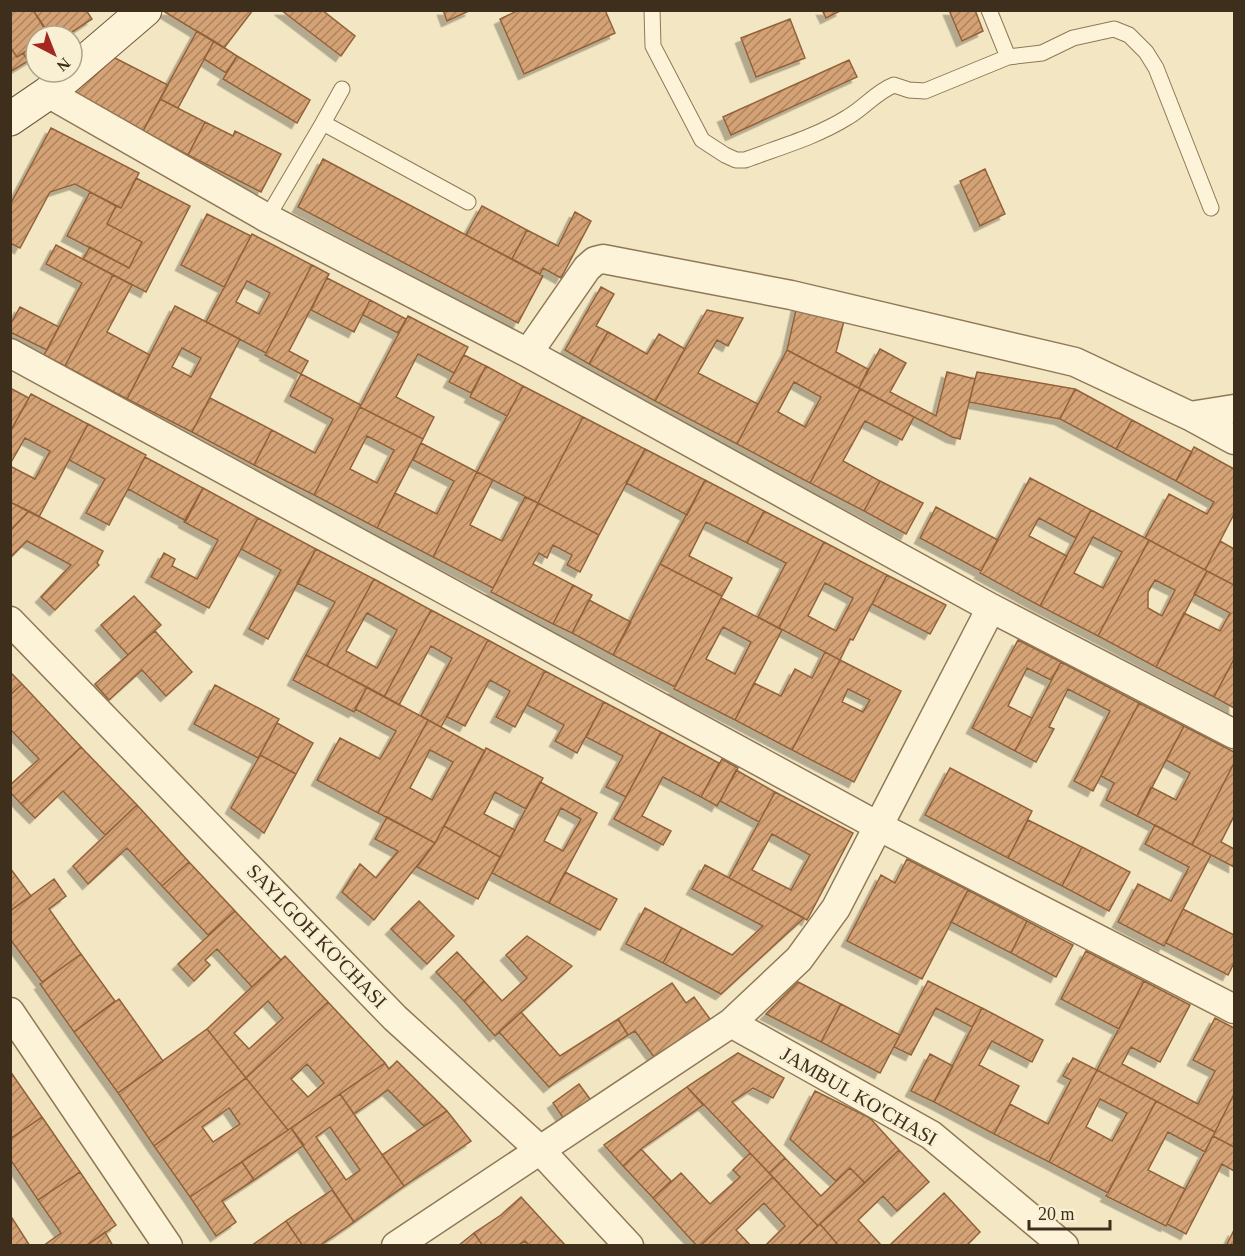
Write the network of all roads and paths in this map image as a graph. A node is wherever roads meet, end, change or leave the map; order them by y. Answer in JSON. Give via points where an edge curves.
{"nodes":[{"id":1,"x":145,"y":10,"type":"edge"},
{"id":2,"x":652,"y":10,"type":"edge"},
{"id":3,"x":989,"y":10,"type":"edge"},
{"id":4,"x":1008,"y":57,"type":"junction"},
{"id":5,"x":342,"y":88,"type":"dead end"},
{"id":6,"x":48,"y":93,"type":"junction"},
{"id":7,"x":10,"y":119,"type":"edge"},
{"id":8,"x":323,"y":123,"type":"junction"},
{"id":9,"x":468,"y":202,"type":"dead end"},
{"id":10,"x":1211,"y":208,"type":"dead end"},
{"id":11,"x":267,"y":218,"type":"junction"},
{"id":12,"x":10,"y":352,"type":"edge"},
{"id":13,"x":528,"y":353,"type":"junction"},
{"id":14,"x":1234,"y":410,"type":"edge"},
{"id":15,"x":1190,"y":416,"type":"junction"},
{"id":16,"x":1234,"y":440,"type":"edge"},
{"id":17,"x":991,"y":609,"type":"junction"},
{"id":18,"x":10,"y":621,"type":"edge"},
{"id":19,"x":1234,"y":734,"type":"edge"},
{"id":20,"x":878,"y":826,"type":"junction"},
{"id":21,"x":1234,"y":1009,"type":"edge"},
{"id":22,"x":10,"y":1012,"type":"edge"},
{"id":23,"x":731,"y":1023,"type":"junction"},
{"id":24,"x":539,"y":1149,"type":"junction"},
{"id":25,"x":168,"y":1245,"type":"edge"},
{"id":26,"x":396,"y":1245,"type":"edge"},
{"id":27,"x":629,"y":1245,"type":"edge"},
{"id":28,"x":1064,"y":1245,"type":"edge"}],
"edges":[{"from":1,"to":6,"type":"street"},
{"from":2,"to":4,"type":"lane","via":[[653,46],[702,140],[736,160],[817,135],[894,85],[925,91]]},
{"from":3,"to":4,"type":"lane"},
{"from":4,"to":10,"type":"lane","via":[[1042,53],[1073,38],[1114,29],[1129,35],[1156,68]]},
{"from":5,"to":8,"type":"lane"},
{"from":6,"to":7,"type":"street"},
{"from":6,"to":11,"type":"street"},
{"from":8,"to":9,"type":"lane"},
{"from":8,"to":11,"type":"lane"},
{"from":11,"to":13,"type":"street"},
{"from":12,"to":20,"type":"street"},
{"from":13,"to":15,"type":"street","via":[[587,268],[603,259],[791,295],[1075,362]]},
{"from":13,"to":17,"type":"street"},
{"from":14,"to":15,"type":"street"},
{"from":15,"to":16,"type":"street"},
{"from":17,"to":19,"type":"street"},
{"from":17,"to":20,"type":"street"},
{"from":18,"to":24,"type":"street","name":"SAYLGOH KO'CHASI","via":[[395,1018]]},
{"from":20,"to":21,"type":"street"},
{"from":20,"to":23,"type":"street","via":[[837,908],[799,959]]},
{"from":22,"to":25,"type":"street"},
{"from":23,"to":24,"type":"street"},
{"from":23,"to":28,"type":"street","name":"JAMBUL KO'CHASI","via":[[931,1135]]},
{"from":24,"to":26,"type":"street"},
{"from":24,"to":27,"type":"street","name":"SAYLGOH KO'CHASI"}]}
